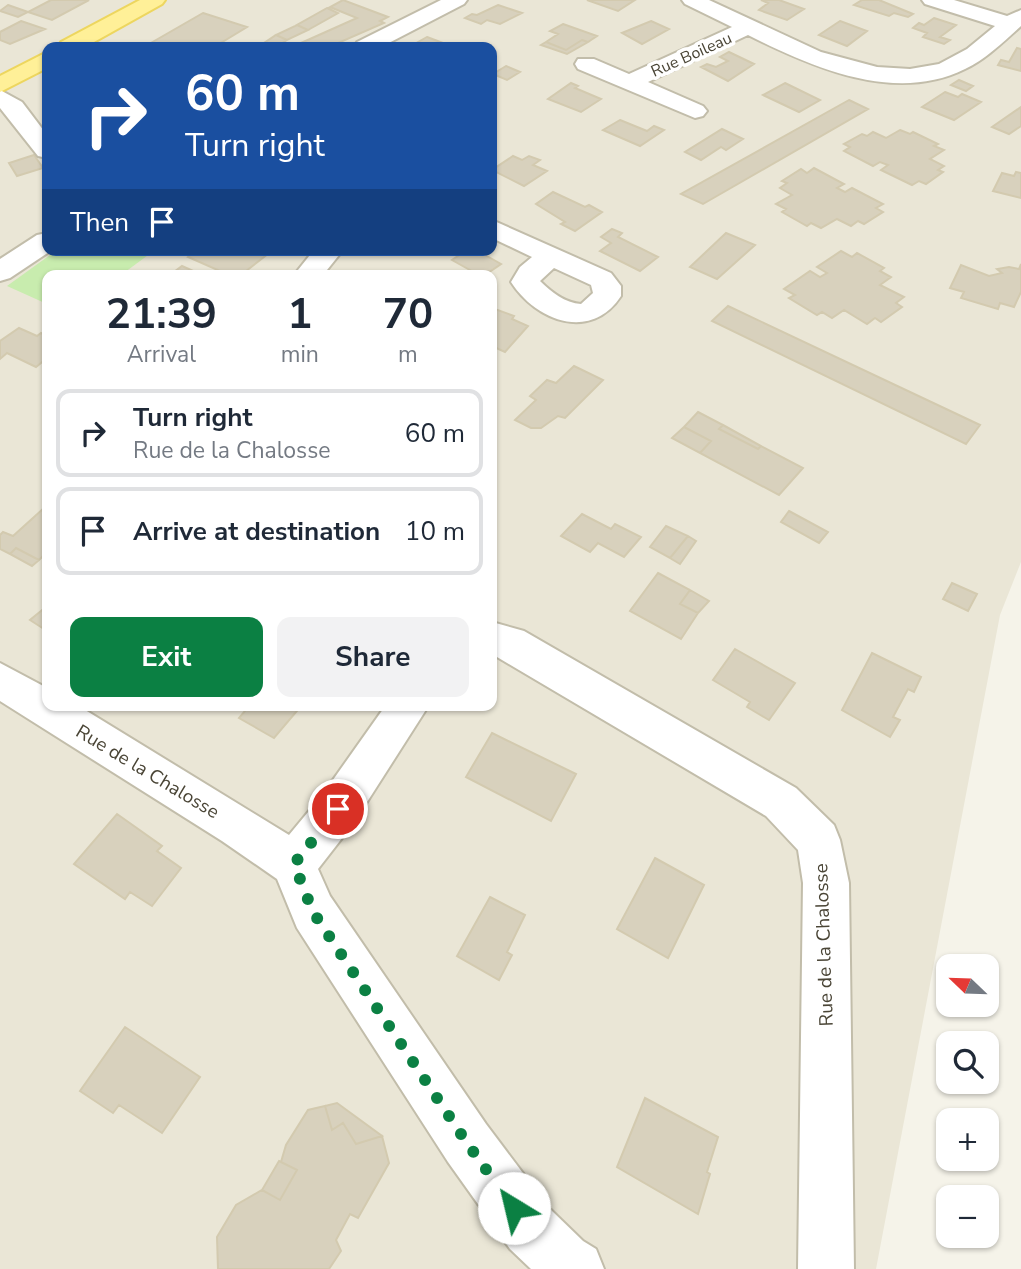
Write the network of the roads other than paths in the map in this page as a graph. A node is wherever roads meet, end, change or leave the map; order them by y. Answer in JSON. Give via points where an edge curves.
{"nodes":[{"id":1,"x":155,"y":0,"type":"edge"},
{"id":2,"x":457,"y":0,"type":"edge"},
{"id":3,"x":692,"y":0,"type":"edge"},
{"id":4,"x":932,"y":0,"type":"edge"},
{"id":5,"x":1016,"y":20,"type":"edge"},
{"id":6,"x":751,"y":26,"type":"junction"},
{"id":7,"x":78,"y":42,"type":"edge"},
{"id":8,"x":375,"y":42,"type":"edge"},
{"id":9,"x":42,"y":62,"type":"edge"},
{"id":10,"x":586,"y":64,"type":"dead end"},
{"id":11,"x":631,"y":82,"type":"junction"},
{"id":12,"x":0,"y":85,"type":"edge"},
{"id":13,"x":0,"y":97,"type":"edge"},
{"id":14,"x":695,"y":111,"type":"dead end"},
{"id":15,"x":42,"y":144,"type":"edge"},
{"id":16,"x":497,"y":230,"type":"edge"},
{"id":17,"x":42,"y":244,"type":"edge"},
{"id":18,"x":325,"y":256,"type":"edge"},
{"id":19,"x":551,"y":257,"type":"dead end"},
{"id":20,"x":312,"y":270,"type":"edge"},
{"id":21,"x":0,"y":272,"type":"edge"},
{"id":22,"x":497,"y":639,"type":"edge"},
{"id":23,"x":0,"y":680,"type":"edge"},
{"id":24,"x":42,"y":706,"type":"edge"},
{"id":25,"x":51,"y":711,"type":"edge"},
{"id":26,"x":405,"y":711,"type":"edge"},
{"id":27,"x":294,"y":864,"type":"junction"},
{"id":28,"x":576,"y":1269,"type":"edge"},
{"id":29,"x":826,"y":1269,"type":"edge"}],
"edges":[{"from":1,"to":7,"type":"main road"},
{"from":2,"to":8,"type":"street"},
{"from":3,"to":6,"type":"street"},
{"from":4,"to":5,"type":"street"},
{"from":5,"to":6,"type":"street","via":[[968,58],[943,70],[902,75],[826,63]]},
{"from":6,"to":11,"type":"street","name":"Rue Boileau"},
{"from":9,"to":12,"type":"main road"},
{"from":10,"to":11,"type":"street","name":"Rue Boileau"},
{"from":11,"to":14,"type":"street","name":"Rue Boileau"},
{"from":13,"to":15,"type":"street","via":[[14,107]]},
{"from":16,"to":19,"type":"street"},
{"from":17,"to":21,"type":"street"},
{"from":18,"to":20,"type":"street"},
{"from":22,"to":29,"type":"street","name":"Rue de la Chalosse","via":[[781,802],[818,840],[826,883]]},
{"from":23,"to":24,"type":"street","name":"Rue de la Chalosse"},
{"from":25,"to":27,"type":"street","name":"Rue de la Chalosse"},
{"from":26,"to":27,"type":"street"},
{"from":27,"to":28,"type":"street","via":[[313,912],[467,1143],[530,1229]]}]}
